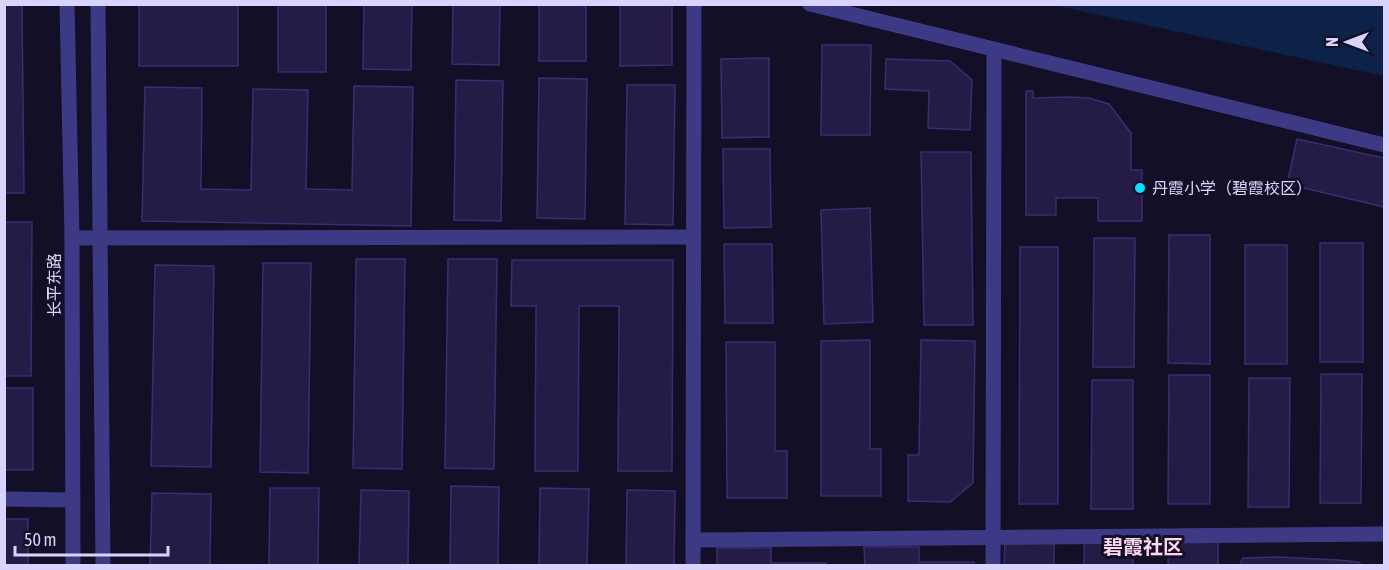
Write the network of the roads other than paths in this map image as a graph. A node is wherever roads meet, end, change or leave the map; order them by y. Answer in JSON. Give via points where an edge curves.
{"nodes":[{"id":1,"x":68,"y":4,"type":"edge"},
{"id":2,"x":98,"y":4,"type":"edge"},
{"id":3,"x":693,"y":4,"type":"edge"},
{"id":4,"x":810,"y":4,"type":"edge"},
{"id":5,"x":994,"y":50,"type":"junction"},
{"id":6,"x":1384,"y":145,"type":"edge"},
{"id":7,"x":694,"y":237,"type":"junction"},
{"id":8,"x":72,"y":238,"type":"junction"},
{"id":9,"x":101,"y":238,"type":"junction"},
{"id":10,"x":4,"y":499,"type":"edge"},
{"id":11,"x":72,"y":500,"type":"junction"},
{"id":12,"x":1384,"y":534,"type":"edge"},
{"id":13,"x":993,"y":537,"type":"junction"},
{"id":14,"x":693,"y":540,"type":"junction"},
{"id":15,"x":73,"y":566,"type":"edge"},
{"id":16,"x":104,"y":566,"type":"edge"},
{"id":17,"x":693,"y":566,"type":"edge"},
{"id":18,"x":993,"y":566,"type":"edge"}],
"edges":[{"from":1,"to":8,"type":"street","name":"长平东路"},
{"from":2,"to":9,"type":"street"},
{"from":3,"to":7,"type":"street"},
{"from":4,"to":5,"type":"street"},
{"from":5,"to":6,"type":"street"},
{"from":5,"to":13,"type":"street"},
{"from":7,"to":9,"type":"street"},
{"from":7,"to":14,"type":"street"},
{"from":8,"to":9,"type":"street"},
{"from":8,"to":11,"type":"street","name":"长平东路"},
{"from":9,"to":16,"type":"street"},
{"from":10,"to":11,"type":"street"},
{"from":11,"to":15,"type":"street","name":"长平东路"},
{"from":12,"to":13,"type":"street"},
{"from":13,"to":14,"type":"street"},
{"from":13,"to":18,"type":"street"},
{"from":14,"to":17,"type":"street"}]}
